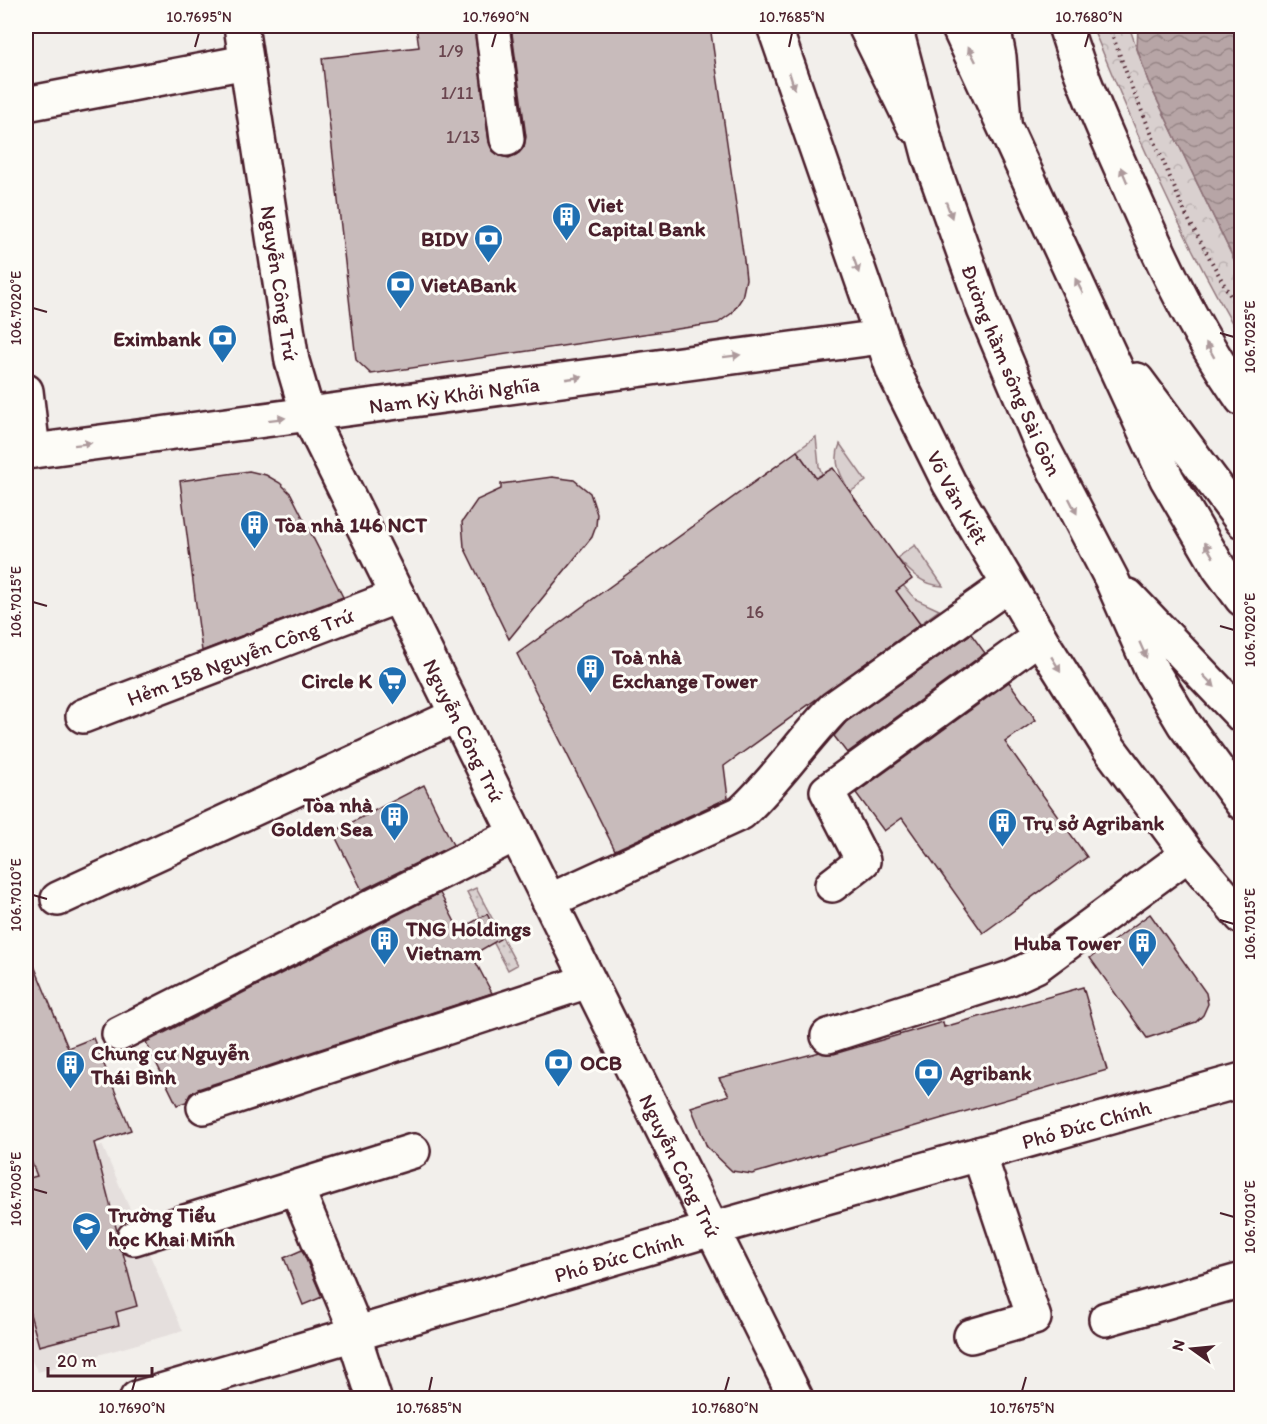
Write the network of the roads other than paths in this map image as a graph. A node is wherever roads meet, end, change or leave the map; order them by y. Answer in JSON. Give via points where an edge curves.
{"nodes":[{"id":1,"x":241,"y":26,"type":"edge"},
{"id":2,"x":492,"y":26,"type":"edge"},
{"id":3,"x":774,"y":26,"type":"edge"},
{"id":4,"x":865,"y":26,"type":"edge"},
{"id":5,"x":895,"y":26,"type":"edge"},
{"id":6,"x":958,"y":26,"type":"edge"},
{"id":7,"x":993,"y":26,"type":"edge"},
{"id":8,"x":1065,"y":26,"type":"edge"},
{"id":9,"x":246,"y":62,"type":"junction"},
{"id":10,"x":26,"y":104,"type":"edge"},
{"id":11,"x":1004,"y":121,"type":"junction"},
{"id":12,"x":507,"y":139,"type":"dead end"},
{"id":13,"x":929,"y":155,"type":"junction"},
{"id":14,"x":881,"y":337,"type":"junction"},
{"id":15,"x":1105,"y":339,"type":"junction"},
{"id":16,"x":26,"y":391,"type":"edge"},
{"id":17,"x":1242,"y":399,"type":"edge"},
{"id":18,"x":308,"y":415,"type":"junction"},
{"id":19,"x":29,"y":452,"type":"edge"},
{"id":20,"x":1242,"y":492,"type":"edge"},
{"id":21,"x":1242,"y":521,"type":"edge"},
{"id":22,"x":1111,"y":578,"type":"junction"},
{"id":23,"x":1008,"y":585,"type":"junction"},
{"id":24,"x":398,"y":596,"type":"junction"},
{"id":25,"x":1242,"y":599,"type":"edge"},
{"id":26,"x":1039,"y":637,"type":"junction"},
{"id":27,"x":457,"y":715,"type":"junction"},
{"id":28,"x":83,"y":716,"type":"dead end"},
{"id":29,"x":1242,"y":716,"type":"edge"},
{"id":30,"x":1242,"y":803,"type":"edge"},
{"id":31,"x":516,"y":834,"type":"junction"},
{"id":32,"x":1188,"y":854,"type":"junction"},
{"id":33,"x":832,"y":885,"type":"dead end"},
{"id":34,"x":58,"y":898,"type":"dead end"},
{"id":35,"x":549,"y":901,"type":"junction"},
{"id":36,"x":1242,"y":917,"type":"edge"},
{"id":37,"x":588,"y":981,"type":"junction"},
{"id":38,"x":119,"y":1034,"type":"dead end"},
{"id":39,"x":828,"y":1036,"type":"dead end"},
{"id":40,"x":1242,"y":1080,"type":"edge"},
{"id":41,"x":204,"y":1107,"type":"dead end"},
{"id":42,"x":413,"y":1151,"type":"dead end"},
{"id":43,"x":979,"y":1154,"type":"junction"},
{"id":44,"x":297,"y":1189,"type":"junction"},
{"id":45,"x":712,"y":1229,"type":"junction"},
{"id":46,"x":134,"y":1238,"type":"dead end"},
{"id":47,"x":1242,"y":1280,"type":"edge"},
{"id":48,"x":1106,"y":1319,"type":"dead end"},
{"id":49,"x":356,"y":1335,"type":"junction"},
{"id":50,"x":971,"y":1336,"type":"dead end"},
{"id":51,"x":136,"y":1398,"type":"edge"},
{"id":52,"x":374,"y":1398,"type":"edge"},
{"id":53,"x":796,"y":1398,"type":"edge"}],
"edges":[{"from":1,"to":9,"type":"main road","name":"Nguyễn Công Trứ"},
{"from":2,"to":12,"type":"main road"},
{"from":3,"to":14,"type":"main road","name":"Võ Văn Kiệt","one_way":true},
{"from":4,"to":13,"type":"main road","name":"Đường hầm sông Sài Gòn"},
{"from":5,"to":13,"type":"main road","name":"Đường hầm sông Sài Gòn"},
{"from":11,"to":6,"type":"main road","one_way":true},
{"from":7,"to":11,"type":"main road"},
{"from":17,"to":8,"type":"main road","one_way":true,"via":[[1221,370],[1159,257]]},
{"from":9,"to":10,"type":"main road"},
{"from":9,"to":18,"type":"main road","name":"Nguyễn Công Trứ","via":[[292,362]]},
{"from":15,"to":11,"type":"main road","one_way":true,"via":[[1053,235]]},
{"from":13,"to":22,"type":"main road","name":"Đường hầm sông Sài Gòn","one_way":true,"via":[[984,309],[1042,446]]},
{"from":18,"to":14,"type":"main road","name":"Nam Kỳ Khởi Nghĩa","one_way":true},
{"from":14,"to":23,"type":"main road","name":"Võ Văn Kiệt","via":[[949,483]]},
{"from":15,"to":20,"type":"main road","via":[[1161,392]]},
{"from":15,"to":21,"type":"main road"},
{"from":25,"to":15,"type":"main road","one_way":true,"via":[[1219,568],[1167,478]]},
{"from":16,"to":19,"type":"main road"},
{"from":19,"to":18,"type":"main road","name":"Nam Kỳ Khởi Nghĩa","one_way":true},
{"from":18,"to":24,"type":"main road","name":"Nguyễn Công Trứ"},
{"from":22,"to":29,"type":"main road","one_way":true},
{"from":22,"to":30,"type":"main road","one_way":true,"via":[[1151,669],[1184,724]]},
{"from":23,"to":26,"type":"main road","name":"Võ Văn Kiệt"},
{"from":23,"to":35,"type":"main road","via":[[834,708],[741,813]]},
{"from":24,"to":27,"type":"main road","name":"Nguyễn Công Trứ"},
{"from":24,"to":28,"type":"main road","name":"Hẻm 158 Nguyễn Công Trứ"},
{"from":26,"to":32,"type":"main road","name":"Võ Văn Kiệt","one_way":true,"via":[[1109,748]]},
{"from":26,"to":33,"type":"main road","via":[[827,791],[862,861]]},
{"from":27,"to":31,"type":"main road","name":"Nguyễn Công Trứ"},
{"from":27,"to":34,"type":"main road"},
{"from":31,"to":35,"type":"main road","name":"Nguyễn Công Trứ"},
{"from":31,"to":38,"type":"main road"},
{"from":32,"to":36,"type":"main road","name":"Võ Văn Kiệt"},
{"from":32,"to":39,"type":"main road","via":[[1036,966],[1010,978]]},
{"from":35,"to":37,"type":"main road","name":"Nguyễn Công Trứ"},
{"from":37,"to":41,"type":"main road"},
{"from":37,"to":45,"type":"main road","name":"Nguyễn Công Trứ"},
{"from":40,"to":43,"type":"main road","name":"Phó Đức Chính"},
{"from":42,"to":44,"type":"main road"},
{"from":43,"to":45,"type":"main road","name":"Phó Đức Chính"},
{"from":43,"to":50,"type":"main road","via":[[1034,1318]]},
{"from":44,"to":46,"type":"main road"},
{"from":44,"to":49,"type":"main road"},
{"from":45,"to":49,"type":"main road","name":"Phó Đức Chính"},
{"from":45,"to":53,"type":"main road","name":"Nguyễn Công Trứ"},
{"from":47,"to":48,"type":"main road"},
{"from":49,"to":51,"type":"main road","name":"Phó Đức Chính"},
{"from":49,"to":52,"type":"main road"}]}
